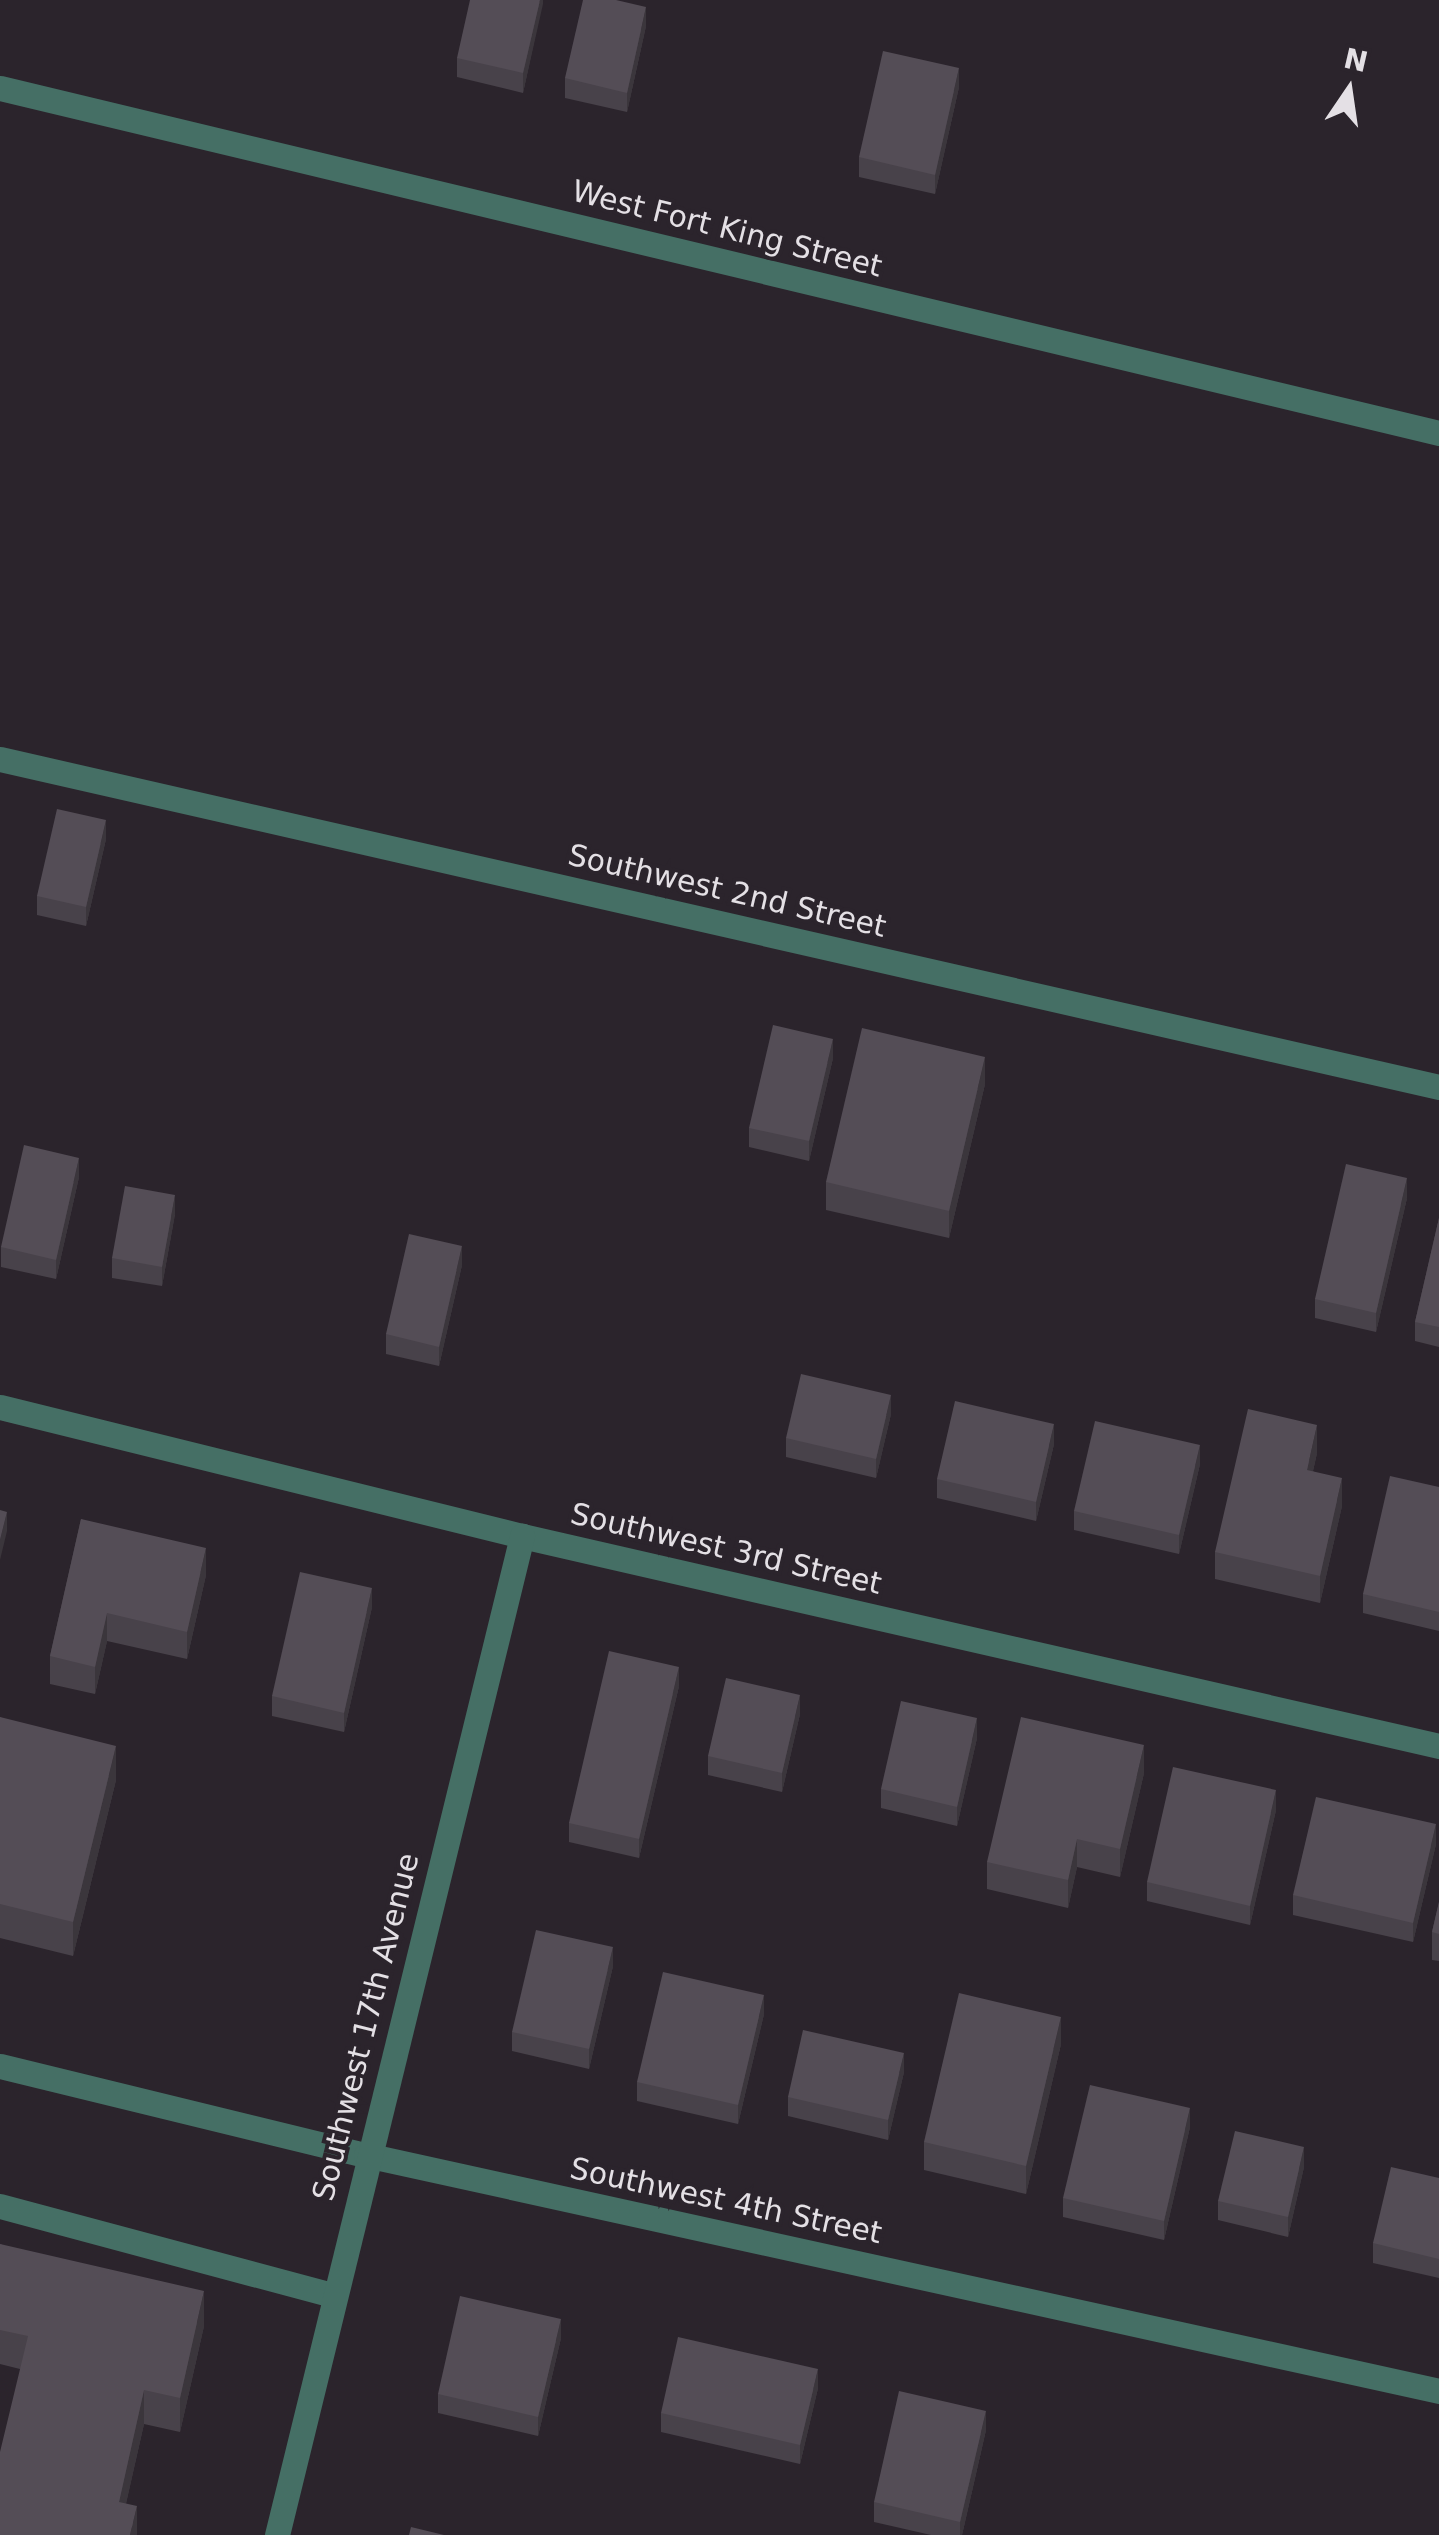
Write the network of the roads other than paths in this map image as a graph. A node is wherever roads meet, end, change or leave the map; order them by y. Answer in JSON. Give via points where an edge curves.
{"nodes":[{"id":1,"x":0,"y":88,"type":"edge"},
{"id":2,"x":1439,"y":434,"type":"edge"},
{"id":3,"x":0,"y":759,"type":"edge"},
{"id":4,"x":1439,"y":1087,"type":"edge"},
{"id":5,"x":0,"y":1407,"type":"edge"},
{"id":6,"x":522,"y":1536,"type":"junction"},
{"id":7,"x":1439,"y":1746,"type":"edge"},
{"id":8,"x":0,"y":2066,"type":"edge"},
{"id":9,"x":366,"y":2155,"type":"junction"},
{"id":10,"x":0,"y":2206,"type":"edge"},
{"id":11,"x":332,"y":2295,"type":"junction"},
{"id":12,"x":1439,"y":2391,"type":"edge"},
{"id":13,"x":277,"y":2535,"type":"edge"}],
"edges":[{"from":1,"to":2,"type":"street","name":"West Fort King Street"},
{"from":3,"to":4,"type":"street","name":"Southwest 2nd Street"},
{"from":5,"to":6,"type":"street","name":"Southwest 3rd Street"},
{"from":6,"to":7,"type":"street","name":"Southwest 3rd Street"},
{"from":6,"to":9,"type":"street","name":"Southwest 17th Avenue"},
{"from":8,"to":9,"type":"street","name":"Southwest 4th Street"},
{"from":9,"to":11,"type":"street","name":"Southwest 17th Avenue"},
{"from":9,"to":12,"type":"street","name":"Southwest 4th Street"},
{"from":10,"to":11,"type":"street"},
{"from":11,"to":13,"type":"street","name":"Southwest 17th Avenue"}]}
